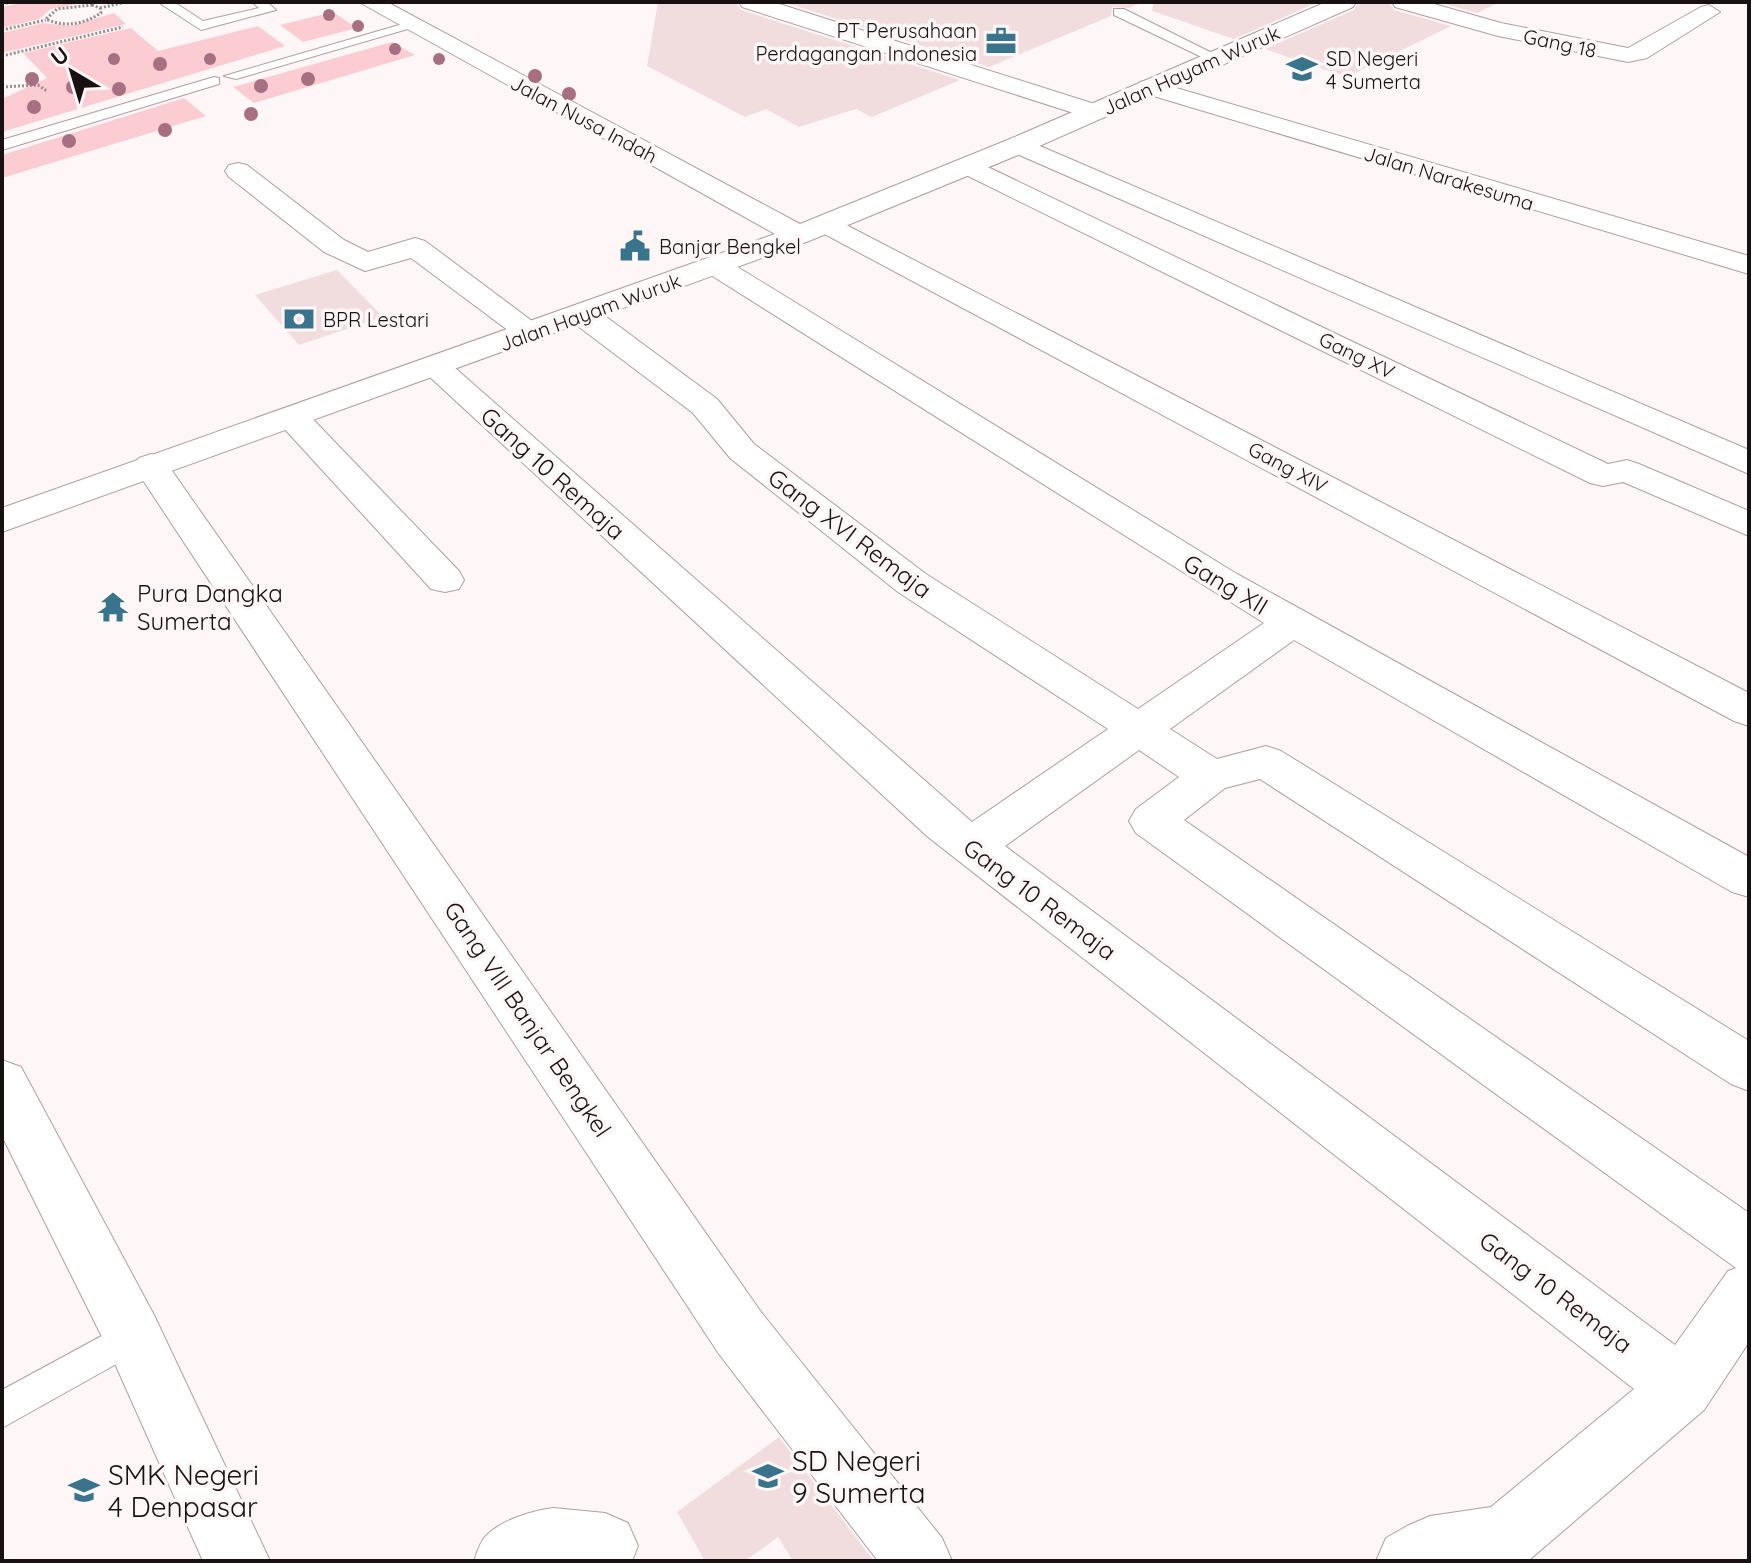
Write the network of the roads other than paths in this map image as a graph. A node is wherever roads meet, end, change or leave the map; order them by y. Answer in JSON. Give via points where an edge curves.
{"nodes":[{"id":1,"x":165,"y":2,"type":"edge"},
{"id":2,"x":259,"y":2,"type":"edge"},
{"id":3,"x":370,"y":2,"type":"edge"},
{"id":4,"x":750,"y":2,"type":"edge"},
{"id":5,"x":1345,"y":2,"type":"edge"},
{"id":6,"x":1403,"y":2,"type":"edge"},
{"id":7,"x":1119,"y":12,"type":"dead end"},
{"id":8,"x":1709,"y":12,"type":"dead end"},
{"id":9,"x":411,"y":26,"type":"junction"},
{"id":10,"x":1215,"y":58,"type":"junction"},
{"id":11,"x":231,"y":76,"type":"dead end"},
{"id":12,"x":214,"y":81,"type":"dead end"},
{"id":13,"x":1149,"y":87,"type":"junction"},
{"id":14,"x":1095,"y":112,"type":"junction"},
{"id":15,"x":2,"y":145,"type":"edge"},
{"id":16,"x":1019,"y":145,"type":"junction"},
{"id":17,"x":969,"y":166,"type":"junction"},
{"id":18,"x":238,"y":171,"type":"dead end"},
{"id":19,"x":813,"y":230,"type":"junction"},
{"id":20,"x":1749,"y":265,"type":"edge"},
{"id":21,"x":716,"y":266,"type":"junction"},
{"id":22,"x":582,"y":314,"type":"junction"},
{"id":23,"x":532,"y":333,"type":"junction"},
{"id":24,"x":435,"y":367,"type":"junction"},
{"id":25,"x":292,"y":417,"type":"junction"},
{"id":26,"x":1749,"y":463,"type":"edge"},
{"id":27,"x":151,"y":465,"type":"junction"},
{"id":28,"x":2,"y":521,"type":"edge"},
{"id":29,"x":1749,"y":525,"type":"edge"},
{"id":30,"x":445,"y":580,"type":"dead end"},
{"id":31,"x":1291,"y":623,"type":"junction"},
{"id":32,"x":1749,"y":711,"type":"edge"},
{"id":33,"x":1137,"y":728,"type":"junction"},
{"id":34,"x":1211,"y":776,"type":"junction"},
{"id":35,"x":987,"y":835,"type":"dead end"},
{"id":36,"x":1749,"y":879,"type":"edge"},
{"id":37,"x":1749,"y":1068,"type":"edge"},
{"id":38,"x":2,"y":1083,"type":"edge"},
{"id":39,"x":1749,"y":1246,"type":"edge"},
{"id":40,"x":1749,"y":1291,"type":"edge"},
{"id":41,"x":133,"y":1336,"type":"junction"},
{"id":42,"x":1682,"y":1388,"type":"junction"},
{"id":43,"x":2,"y":1410,"type":"edge"},
{"id":44,"x":605,"y":1546,"type":"dead end"},
{"id":45,"x":237,"y":1561,"type":"edge"},
{"id":46,"x":507,"y":1561,"type":"edge"},
{"id":47,"x":919,"y":1561,"type":"edge"},
{"id":48,"x":1409,"y":1561,"type":"edge"}],
"edges":[{"from":1,"to":2,"type":"lane","via":[[201,26],[269,10]]},
{"from":3,"to":9,"type":"street","name":"Jalan Nusa Indah"},
{"from":4,"to":14,"type":"street"},
{"from":5,"to":10,"type":"street","name":"Jalan Hayam Wuruk"},
{"from":6,"to":8,"type":"street","name":"Gang 18","via":[[1498,29],[1628,55]]},
{"from":7,"to":10,"type":"lane"},
{"from":9,"to":11,"type":"lane"},
{"from":9,"to":19,"type":"street","name":"Jalan Nusa Indah"},
{"from":10,"to":13,"type":"street","name":"Jalan Hayam Wuruk"},
{"from":12,"to":15,"type":"lane"},
{"from":13,"to":14,"type":"street","name":"Jalan Hayam Wuruk"},
{"from":13,"to":20,"type":"street","name":"Jalan Narakesuma"},
{"from":14,"to":16,"type":"street","name":"Jalan Hayam Wuruk"},
{"from":16,"to":17,"type":"street","name":"Jalan Hayam Wuruk"},
{"from":16,"to":26,"type":"street"},
{"from":17,"to":19,"type":"street","name":"Jalan Hayam Wuruk"},
{"from":17,"to":29,"type":"street","name":"Gang XV","via":[[1603,475],[1627,471]]},
{"from":18,"to":23,"type":"street","via":[[334,246],[365,262],[415,247]]},
{"from":19,"to":21,"type":"street","name":"Jalan Hayam Wuruk"},
{"from":19,"to":32,"type":"street","name":"Gang XIV"},
{"from":21,"to":22,"type":"street","name":"Jalan Hayam Wuruk"},
{"from":21,"to":31,"type":"street","name":"Gang XII"},
{"from":22,"to":23,"type":"street","name":"Jalan Hayam Wuruk"},
{"from":22,"to":33,"type":"street","name":"Gang XVI Remaja","via":[[705,406],[742,451],[912,583]]},
{"from":23,"to":24,"type":"street","name":"Jalan Hayam Wuruk"},
{"from":24,"to":25,"type":"street","name":"Jalan Hayam Wuruk"},
{"from":24,"to":42,"type":"street","name":"Gang 10 Remaja","via":[[944,825]]},
{"from":25,"to":27,"type":"street","name":"Jalan Hayam Wuruk"},
{"from":25,"to":30,"type":"street"},
{"from":27,"to":28,"type":"street","name":"Jalan Hayam Wuruk"},
{"from":27,"to":47,"type":"street","name":"Gang VIII Banjar Bengkel","via":[[740,1333]]},
{"from":31,"to":33,"type":"street"},
{"from":31,"to":36,"type":"street","name":"Gang XII"},
{"from":33,"to":34,"type":"street","name":"Gang XVI Remaja"},
{"from":33,"to":35,"type":"street"},
{"from":34,"to":37,"type":"street","via":[[1266,762]]},
{"from":34,"to":39,"type":"street","via":[[1152,821]]},
{"from":38,"to":41,"type":"street"},
{"from":40,"to":42,"type":"street"},
{"from":41,"to":43,"type":"lane"},
{"from":41,"to":45,"type":"street"},
{"from":42,"to":48,"type":"street","via":[[1505,1538],[1430,1549]]},
{"from":44,"to":46,"type":"street","via":[[542,1540]]}]}
